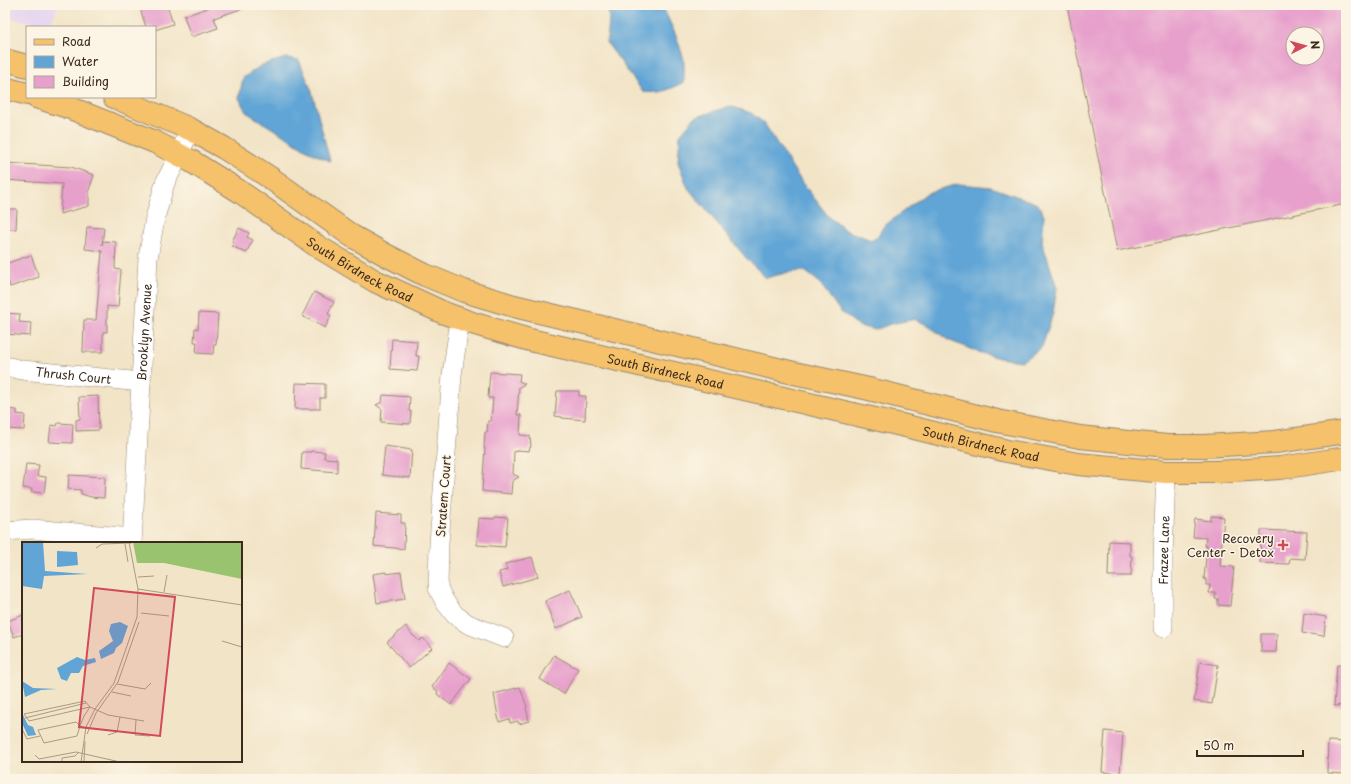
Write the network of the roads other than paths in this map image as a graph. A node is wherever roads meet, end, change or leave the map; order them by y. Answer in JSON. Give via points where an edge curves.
{"nodes":[{"id":1,"x":5,"y":60,"type":"edge"},
{"id":2,"x":26,"y":66,"type":"edge"},
{"id":3,"x":5,"y":88,"type":"edge"},
{"id":4,"x":26,"y":94,"type":"edge"},
{"id":5,"x":39,"y":98,"type":"edge"},
{"id":6,"x":116,"y":98,"type":"edge"},
{"id":7,"x":190,"y":129,"type":"junction"},
{"id":8,"x":179,"y":156,"type":"junction"},
{"id":9,"x":460,"y":319,"type":"junction"},
{"id":10,"x":5,"y":366,"type":"edge"},
{"id":11,"x":141,"y":382,"type":"junction"},
{"id":12,"x":1346,"y":432,"type":"edge"},
{"id":13,"x":1346,"y":458,"type":"edge"},
{"id":14,"x":1166,"y":472,"type":"junction"},
{"id":15,"x":5,"y":530,"type":"edge"},
{"id":16,"x":132,"y":541,"type":"edge"},
{"id":17,"x":1163,"y":628,"type":"dead end"},
{"id":18,"x":504,"y":638,"type":"dead end"}],
"edges":[{"from":1,"to":2,"type":"main road"},
{"from":3,"to":4,"type":"main road"},
{"from":5,"to":8,"type":"main road","name":"South Birdneck Road","via":[[155,142]]},
{"from":6,"to":7,"type":"main road","name":"South Birdneck Road"},
{"from":7,"to":8,"type":"street","name":"Brooklyn Avenue"},
{"from":7,"to":12,"type":"main road","name":"South Birdneck Road","via":[[243,161],[352,236],[386,255],[464,291],[514,306],[996,421],[1080,437],[1167,446],[1204,446],[1275,442]]},
{"from":8,"to":9,"type":"main road","name":"South Birdneck Road","via":[[240,191],[317,246],[375,281]]},
{"from":8,"to":11,"type":"street","name":"Brooklyn Avenue","via":[[165,183],[155,218],[148,258]]},
{"from":9,"to":14,"type":"main road","name":"South Birdneck Road","via":[[530,340],[1007,451],[1078,464]]},
{"from":9,"to":18,"type":"street","name":"Stratem Court","via":[[452,375],[438,588],[455,615],[468,624]]},
{"from":10,"to":11,"type":"street","name":"Thrush Court"},
{"from":11,"to":16,"type":"street","name":"Brooklyn Avenue"},
{"from":13,"to":14,"type":"main road","name":"South Birdneck Road","via":[[1280,468]]},
{"from":14,"to":17,"type":"street","name":"Frazee Lane"},
{"from":15,"to":16,"type":"street","via":[[32,528]]}]}
